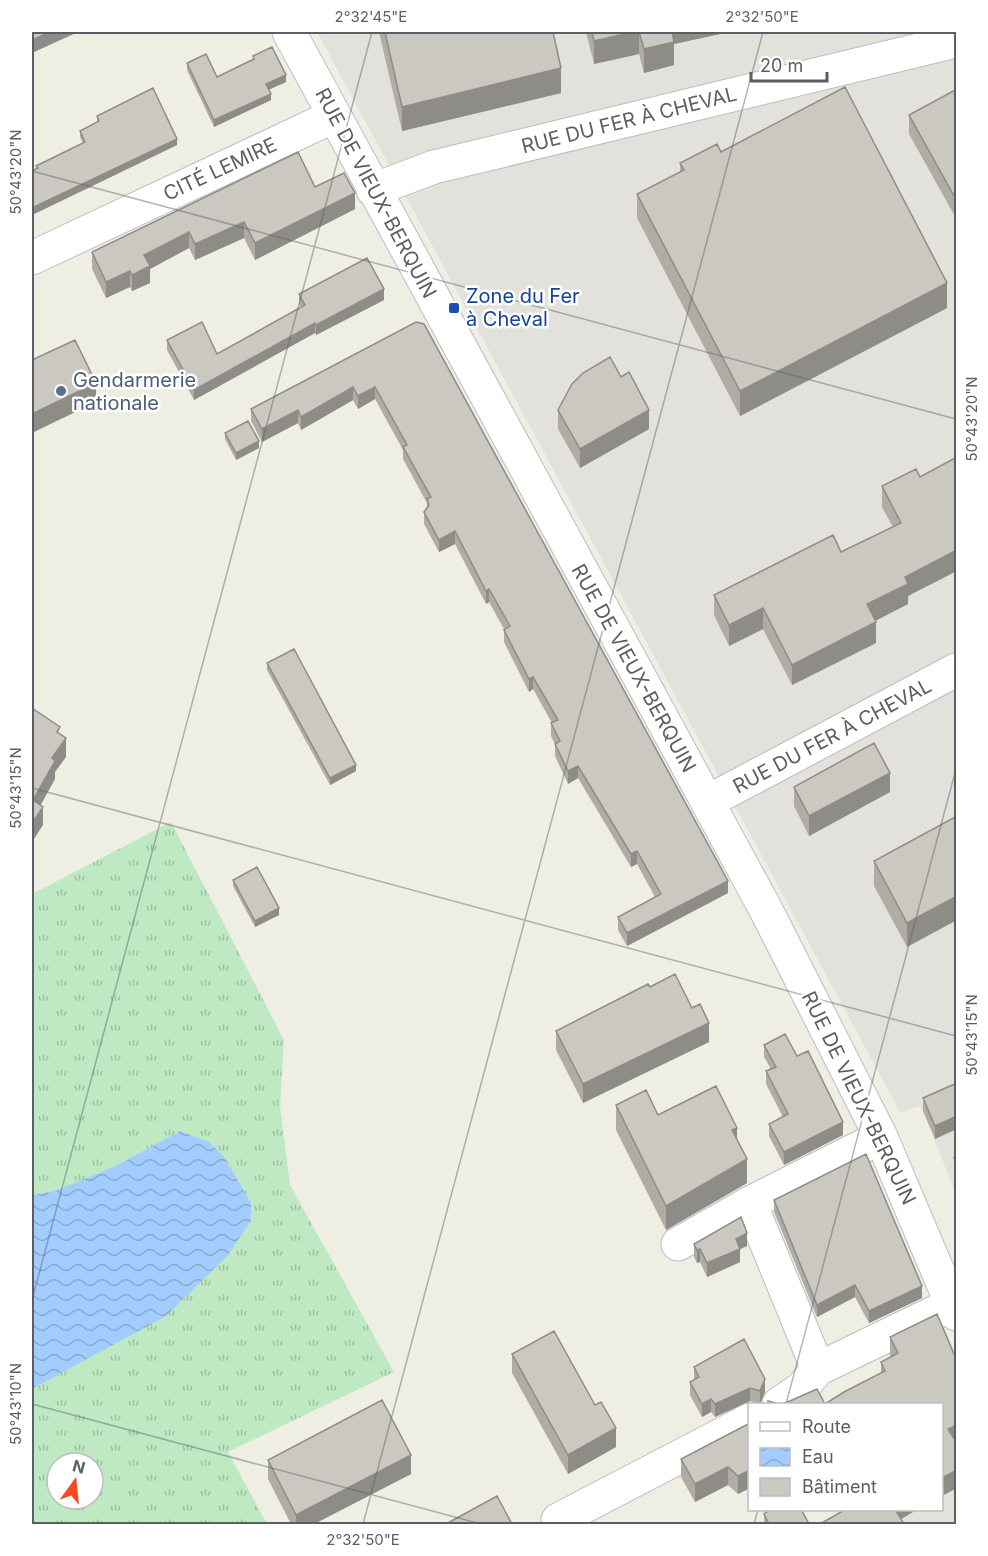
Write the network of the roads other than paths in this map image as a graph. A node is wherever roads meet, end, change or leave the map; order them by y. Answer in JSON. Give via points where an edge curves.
{"nodes":[{"id":1,"x":289,"y":32,"type":"edge"},
{"id":2,"x":957,"y":40,"type":"edge"},
{"id":3,"x":334,"y":116,"type":"junction"},
{"id":4,"x":373,"y":190,"type":"junction"},
{"id":5,"x":32,"y":258,"type":"edge"},
{"id":6,"x":957,"y":670,"type":"edge"},
{"id":7,"x":707,"y":802,"type":"junction"},
{"id":8,"x":881,"y":1137,"type":"junction"},
{"id":9,"x":750,"y":1203,"type":"junction"},
{"id":10,"x":678,"y":1244,"type":"dead end"},
{"id":11,"x":954,"y":1309,"type":"edge"},
{"id":12,"x":818,"y":1369,"type":"junction"},
{"id":13,"x":780,"y":1403,"type":"edge"},
{"id":14,"x":748,"y":1421,"type":"edge"},
{"id":15,"x":558,"y":1520,"type":"dead end"}],
"edges":[{"from":1,"to":3,"type":"street","name":"RUE DE VIEUX-BERQUIN"},
{"from":2,"to":4,"type":"street","name":"RUE DU FER À CHEVAL","via":[[434,166]]},
{"from":3,"to":4,"type":"street","name":"RUE DE VIEUX-BERQUIN"},
{"from":3,"to":5,"type":"street","name":"CITÉ LEMIRE"},
{"from":4,"to":7,"type":"street","name":"RUE DE VIEUX-BERQUIN"},
{"from":6,"to":7,"type":"street","name":"RUE DU FER À CHEVAL"},
{"from":7,"to":8,"type":"street","name":"RUE DE VIEUX-BERQUIN"},
{"from":8,"to":9,"type":"street"},
{"from":8,"to":11,"type":"street","name":"RUE DE VIEUX-BERQUIN"},
{"from":9,"to":10,"type":"street"},
{"from":9,"to":12,"type":"street"},
{"from":11,"to":12,"type":"street"},
{"from":12,"to":13,"type":"street","via":[[801,1389]]},
{"from":14,"to":15,"type":"street"}]}
